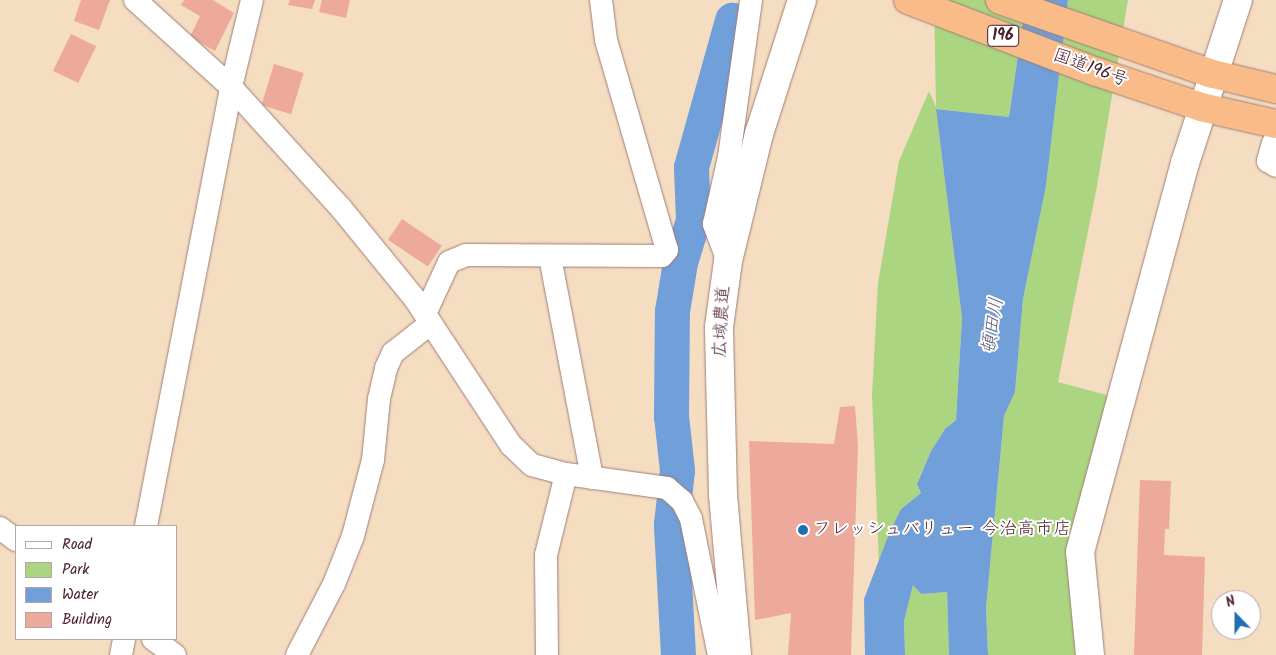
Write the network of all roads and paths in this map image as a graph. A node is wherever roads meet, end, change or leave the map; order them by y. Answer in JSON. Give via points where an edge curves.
{"nodes":[{"id":1,"x":135,"y":0,"type":"edge"},
{"id":2,"x":252,"y":0,"type":"edge"},
{"id":3,"x":601,"y":0,"type":"edge"},
{"id":4,"x":751,"y":0,"type":"edge"},
{"id":5,"x":802,"y":0,"type":"edge"},
{"id":6,"x":908,"y":0,"type":"edge"},
{"id":7,"x":1000,"y":0,"type":"edge"},
{"id":8,"x":1238,"y":0,"type":"edge"},
{"id":9,"x":1212,"y":74,"type":"junction"},
{"id":10,"x":232,"y":87,"type":"junction"},
{"id":11,"x":1276,"y":90,"type":"edge"},
{"id":12,"x":1201,"y":107,"type":"junction"},
{"id":13,"x":1275,"y":133,"type":"edge"},
{"id":14,"x":1276,"y":166,"type":"edge"},
{"id":15,"x":550,"y":257,"type":"junction"},
{"id":16,"x":728,"y":261,"type":"junction"},
{"id":17,"x":428,"y":318,"type":"junction"},
{"id":18,"x":566,"y":474,"type":"junction"},
{"id":19,"x":592,"y":478,"type":"junction"},
{"id":20,"x":146,"y":525,"type":"edge"},
{"id":21,"x":0,"y":528,"type":"edge"},
{"id":22,"x":15,"y":539,"type":"edge"},
{"id":23,"x":124,"y":640,"type":"edge"},
{"id":24,"x":154,"y":640,"type":"edge"},
{"id":25,"x":121,"y":655,"type":"edge"},
{"id":26,"x":175,"y":655,"type":"edge"},
{"id":27,"x":297,"y":655,"type":"edge"},
{"id":28,"x":547,"y":655,"type":"edge"},
{"id":29,"x":719,"y":655,"type":"edge"},
{"id":30,"x":737,"y":655,"type":"edge"},
{"id":31,"x":1090,"y":655,"type":"edge"}],
"edges":[{"from":1,"to":10,"type":"street"},
{"from":2,"to":10,"type":"street"},
{"from":3,"to":15,"type":"street","via":[[606,40],[667,250],[662,256]]},
{"from":4,"to":16,"type":"street","via":[[729,157],[714,224]]},
{"from":5,"to":16,"type":"street","name":"広域農道","via":[[759,134]]},
{"from":6,"to":12,"type":"highway","name":"国道196号","number":"196","via":[[1097,72]]},
{"from":7,"to":9,"type":"highway","name":"国道196号","number":"196"},
{"from":8,"to":9,"type":"street"},
{"from":9,"to":11,"type":"highway","name":"国道196号","number":"196"},
{"from":9,"to":12,"type":"street"},
{"from":10,"to":17,"type":"street","via":[[340,208]]},
{"from":10,"to":20,"type":"street"},
{"from":12,"to":13,"type":"highway","name":"国道196号","number":"196"},
{"from":12,"to":31,"type":"street","via":[[1080,552]]},
{"from":13,"to":14,"type":"street","via":[[1268,161]]},
{"from":15,"to":17,"type":"street","via":[[466,255],[449,262]]},
{"from":15,"to":19,"type":"street"},
{"from":16,"to":30,"type":"street","name":"広域農道","via":[[719,327],[723,495]]},
{"from":17,"to":18,"type":"street","via":[[511,445],[532,465]]},
{"from":17,"to":27,"type":"street","via":[[392,353],[386,368],[379,398],[373,460],[353,536],[334,584]]},
{"from":18,"to":19,"type":"street"},
{"from":18,"to":28,"type":"street","via":[[546,555]]},
{"from":19,"to":29,"type":"street","via":[[667,488],[682,501],[691,518]]},
{"from":21,"to":22,"type":"street"},
{"from":23,"to":25,"type":"street"},
{"from":24,"to":26,"type":"street"}]}
